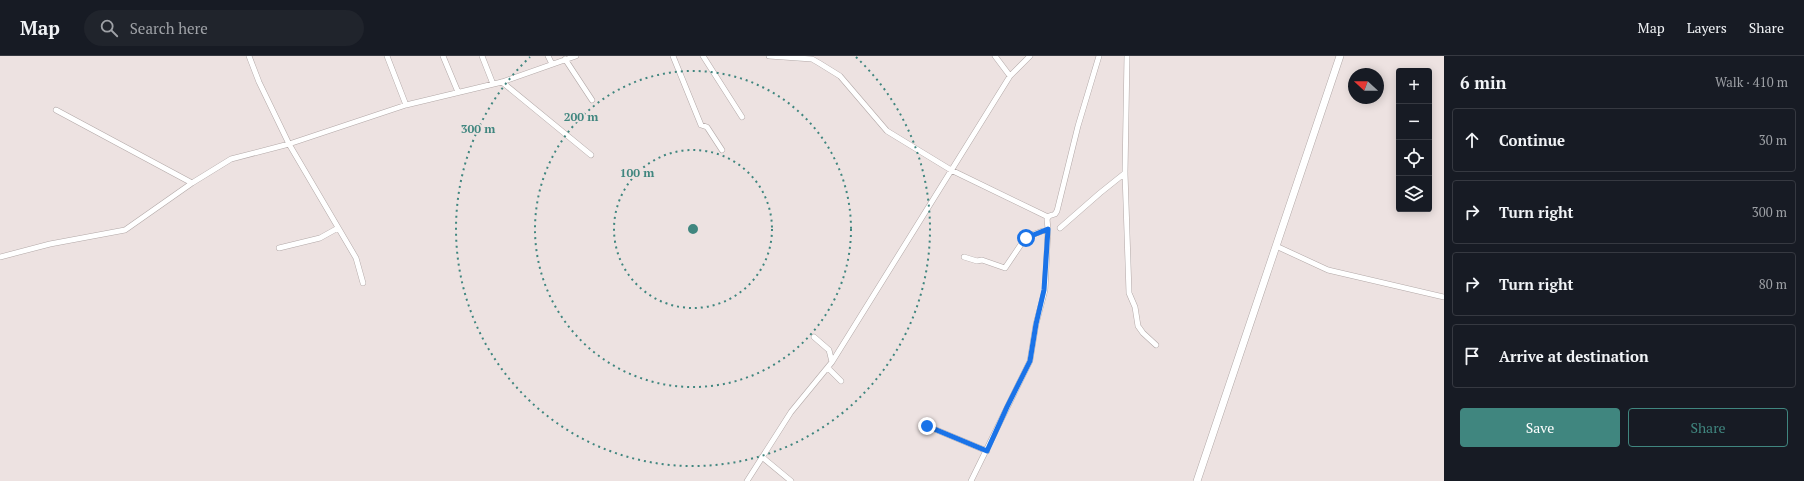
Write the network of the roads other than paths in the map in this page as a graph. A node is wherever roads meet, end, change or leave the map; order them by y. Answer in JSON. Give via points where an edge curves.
{"nodes":[{"id":1,"x":249,"y":56,"type":"edge"},
{"id":2,"x":387,"y":56,"type":"edge"},
{"id":3,"x":443,"y":56,"type":"edge"},
{"id":4,"x":482,"y":56,"type":"edge"},
{"id":5,"x":548,"y":56,"type":"edge"},
{"id":6,"x":576,"y":56,"type":"edge"},
{"id":7,"x":673,"y":56,"type":"edge"},
{"id":8,"x":703,"y":56,"type":"edge"},
{"id":9,"x":769,"y":56,"type":"edge"},
{"id":10,"x":995,"y":56,"type":"edge"},
{"id":11,"x":1030,"y":56,"type":"edge"},
{"id":12,"x":1099,"y":56,"type":"edge"},
{"id":13,"x":1127,"y":56,"type":"edge"},
{"id":14,"x":1340,"y":56,"type":"edge"},
{"id":15,"x":812,"y":58,"type":"edge"},
{"id":16,"x":565,"y":59,"type":"junction"},
{"id":17,"x":552,"y":64,"type":"junction"},
{"id":18,"x":1010,"y":76,"type":"junction"},
{"id":19,"x":502,"y":82,"type":"junction"},
{"id":20,"x":493,"y":84,"type":"junction"},
{"id":21,"x":458,"y":92,"type":"junction"},
{"id":22,"x":592,"y":100,"type":"dead end"},
{"id":23,"x":406,"y":105,"type":"junction"},
{"id":24,"x":56,"y":110,"type":"dead end"},
{"id":25,"x":742,"y":117,"type":"dead end"},
{"id":26,"x":289,"y":144,"type":"junction"},
{"id":27,"x":722,"y":150,"type":"dead end"},
{"id":28,"x":591,"y":155,"type":"dead end"},
{"id":29,"x":951,"y":170,"type":"junction"},
{"id":30,"x":1125,"y":173,"type":"junction"},
{"id":31,"x":192,"y":183,"type":"junction"},
{"id":32,"x":1048,"y":217,"type":"junction"},
{"id":33,"x":338,"y":228,"type":"junction"},
{"id":34,"x":1060,"y":228,"type":"dead end"},
{"id":35,"x":1048,"y":229,"type":"junction"},
{"id":36,"x":1276,"y":246,"type":"junction"},
{"id":37,"x":279,"y":248,"type":"dead end"},
{"id":38,"x":0,"y":257,"type":"edge"},
{"id":39,"x":964,"y":257,"type":"dead end"},
{"id":40,"x":363,"y":283,"type":"dead end"},
{"id":41,"x":1444,"y":297,"type":"edge"},
{"id":42,"x":814,"y":337,"type":"dead end"},
{"id":43,"x":1156,"y":345,"type":"dead end"},
{"id":44,"x":832,"y":362,"type":"junction"},
{"id":45,"x":828,"y":368,"type":"junction"},
{"id":46,"x":841,"y":381,"type":"dead end"},
{"id":47,"x":927,"y":426,"type":"dead end"},
{"id":48,"x":987,"y":451,"type":"junction"},
{"id":49,"x":762,"y":457,"type":"junction"},
{"id":50,"x":747,"y":481,"type":"edge"},
{"id":51,"x":791,"y":481,"type":"edge"},
{"id":52,"x":971,"y":481,"type":"edge"},
{"id":53,"x":1197,"y":481,"type":"edge"}],
"edges":[{"from":1,"to":26,"type":"street"},
{"from":2,"to":23,"type":"street"},
{"from":3,"to":21,"type":"street"},
{"from":4,"to":20,"type":"street"},
{"from":5,"to":17,"type":"street"},
{"from":6,"to":16,"type":"street"},
{"from":7,"to":27,"type":"street","via":[[701,125],[707,127]]},
{"from":8,"to":25,"type":"street"},
{"from":9,"to":15,"type":"street"},
{"from":10,"to":18,"type":"street"},
{"from":11,"to":18,"type":"street"},
{"from":12,"to":32,"type":"street","via":[[1057,211]]},
{"from":13,"to":30,"type":"street"},
{"from":14,"to":36,"type":"main road"},
{"from":15,"to":29,"type":"street","via":[[840,76],[887,131]]},
{"from":16,"to":17,"type":"street"},
{"from":16,"to":22,"type":"street"},
{"from":17,"to":19,"type":"street"},
{"from":18,"to":29,"type":"street"},
{"from":19,"to":20,"type":"street"},
{"from":19,"to":28,"type":"street"},
{"from":20,"to":21,"type":"street"},
{"from":21,"to":23,"type":"street"},
{"from":23,"to":26,"type":"street"},
{"from":24,"to":31,"type":"street"},
{"from":26,"to":31,"type":"street","via":[[231,159]]},
{"from":26,"to":33,"type":"street"},
{"from":29,"to":32,"type":"street"},
{"from":29,"to":44,"type":"street"},
{"from":30,"to":34,"type":"street"},
{"from":30,"to":43,"type":"street","via":[[1129,293],[1136,307],[1138,326]]},
{"from":31,"to":38,"type":"street","via":[[125,230],[50,244]]},
{"from":32,"to":35,"type":"street"},
{"from":33,"to":37,"type":"street","via":[[320,238]]},
{"from":33,"to":40,"type":"street","via":[[356,258]]},
{"from":35,"to":39,"type":"street","via":[[1026,238],[1005,268]]},
{"from":35,"to":48,"type":"street","via":[[1044,290],[1030,361]]},
{"from":36,"to":41,"type":"street","via":[[1328,270]]},
{"from":36,"to":53,"type":"main road"},
{"from":42,"to":44,"type":"street","via":[[829,350]]},
{"from":44,"to":45,"type":"street"},
{"from":45,"to":46,"type":"street"},
{"from":45,"to":49,"type":"street","via":[[791,412]]},
{"from":47,"to":48,"type":"street"},
{"from":48,"to":52,"type":"street"},
{"from":49,"to":50,"type":"street"},
{"from":49,"to":51,"type":"street"}]}
